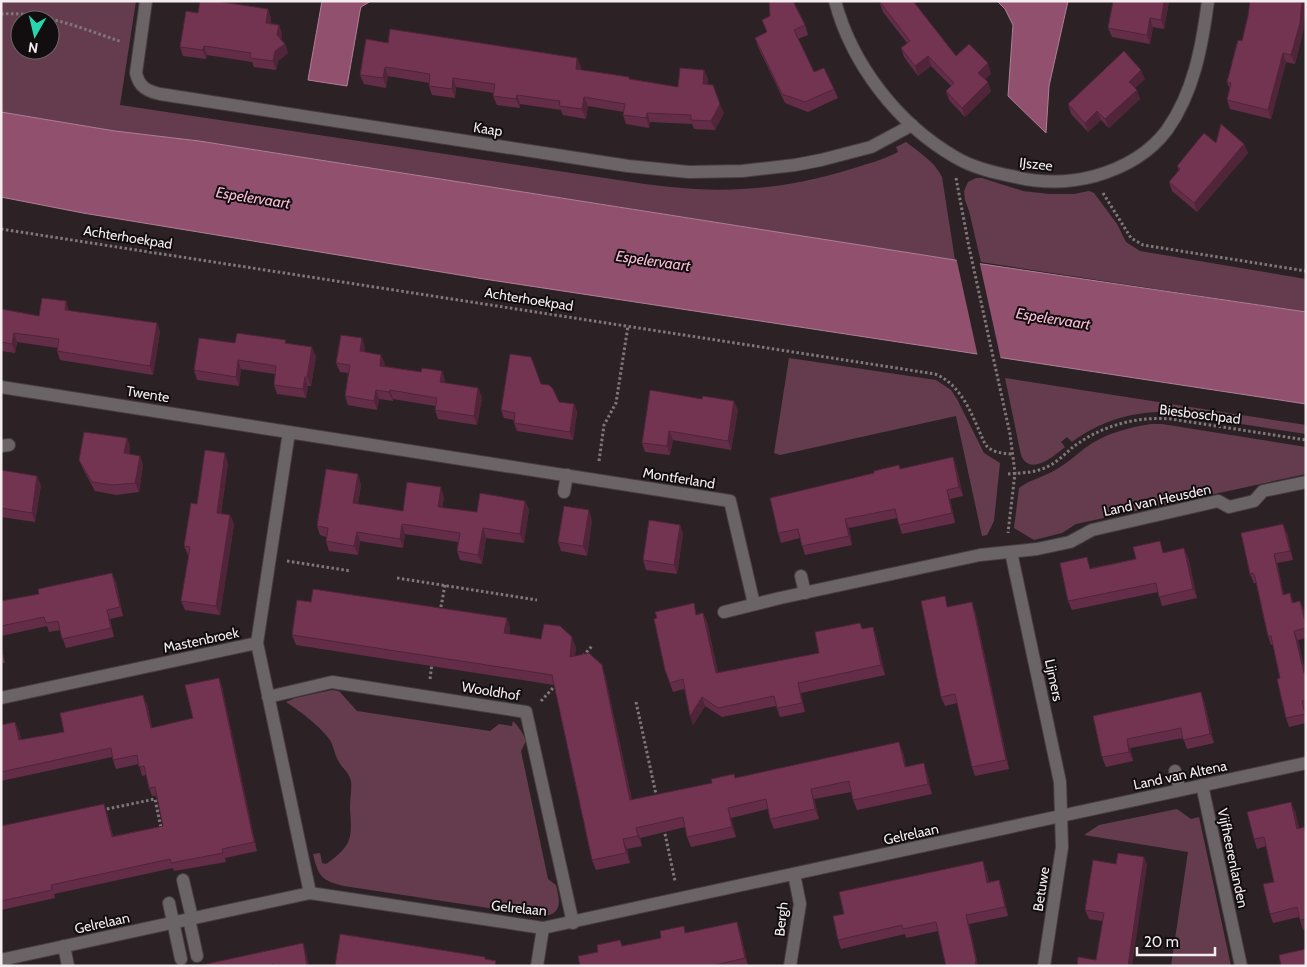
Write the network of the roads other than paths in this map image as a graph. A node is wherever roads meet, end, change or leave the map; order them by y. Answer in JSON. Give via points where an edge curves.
{"nodes":[{"id":1,"x":146,"y":1,"type":"edge"},
{"id":2,"x":835,"y":1,"type":"edge"},
{"id":3,"x":1208,"y":1,"type":"edge"},
{"id":4,"x":912,"y":126,"type":"junction"},
{"id":5,"x":1,"y":387,"type":"edge"},
{"id":6,"x":289,"y":432,"type":"junction"},
{"id":7,"x":566,"y":475,"type":"junction"},
{"id":8,"x":1306,"y":482,"type":"edge"},
{"id":9,"x":564,"y":492,"type":"dead end"},
{"id":10,"x":1011,"y":552,"type":"junction"},
{"id":11,"x":801,"y":576,"type":"dead end"},
{"id":12,"x":805,"y":593,"type":"junction"},
{"id":13,"x":754,"y":604,"type":"junction"},
{"id":14,"x":724,"y":612,"type":"dead end"},
{"id":15,"x":256,"y":644,"type":"junction"},
{"id":16,"x":268,"y":697,"type":"junction"},
{"id":17,"x":1,"y":698,"type":"edge"},
{"id":18,"x":1306,"y":763,"type":"edge"},
{"id":19,"x":1175,"y":771,"type":"dead end"},
{"id":20,"x":1202,"y":785,"type":"junction"},
{"id":21,"x":1180,"y":790,"type":"junction"},
{"id":22,"x":1061,"y":816,"type":"junction"},
{"id":23,"x":794,"y":874,"type":"junction"},
{"id":24,"x":184,"y":880,"type":"dead end"},
{"id":25,"x":310,"y":893,"type":"junction"},
{"id":26,"x":169,"y":903,"type":"dead end"},
{"id":27,"x":190,"y":918,"type":"junction"},
{"id":28,"x":173,"y":922,"type":"junction"},
{"id":29,"x":573,"y":923,"type":"junction"},
{"id":30,"x":542,"y":928,"type":"junction"},
{"id":31,"x":64,"y":946,"type":"junction"},
{"id":32,"x":197,"y":956,"type":"dead end"},
{"id":33,"x":181,"y":959,"type":"dead end"},
{"id":34,"x":1,"y":960,"type":"edge"},
{"id":35,"x":68,"y":966,"type":"edge"},
{"id":36,"x":537,"y":966,"type":"edge"},
{"id":37,"x":790,"y":966,"type":"edge"},
{"id":38,"x":1044,"y":966,"type":"edge"},
{"id":39,"x":1241,"y":966,"type":"edge"}],
"edges":[{"from":1,"to":4,"type":"street","name":"Kaap","via":[[136,73],[144,89],[160,94],[628,166],[689,172],[742,171],[821,160],[871,147]]},
{"from":2,"to":4,"type":"street","name":"IJszee","via":[[852,45],[868,73]]},
{"from":3,"to":4,"type":"street","name":"IJszee","via":[[1195,68],[1179,111],[1166,131],[1145,152],[1123,166],[1071,180],[1027,180],[987,170],[952,155]]},
{"from":5,"to":6,"type":"street","name":"Twente"},
{"from":6,"to":7,"type":"street","name":"Montferland"},
{"from":6,"to":15,"type":"street","name":"Mastenbroek"},
{"from":7,"to":9,"type":"street"},
{"from":7,"to":13,"type":"street","name":"Montferland","via":[[730,501]]},
{"from":8,"to":10,"type":"street","name":"Land van Heusden","via":[[1263,491],[1254,501],[1230,506],[1218,502],[1092,530],[1070,542]]},
{"from":10,"to":12,"type":"street"},
{"from":10,"to":22,"type":"street","name":"Lijmers","via":[[1060,782]]},
{"from":11,"to":12,"type":"street"},
{"from":12,"to":13,"type":"street"},
{"from":13,"to":14,"type":"street"},
{"from":15,"to":16,"type":"street"},
{"from":15,"to":17,"type":"street","name":"Mastenbroek"},
{"from":16,"to":25,"type":"street"},
{"from":16,"to":29,"type":"street","name":"Wooldhof","via":[[332,682],[526,712]]},
{"from":18,"to":20,"type":"street","name":"Land van Altena"},
{"from":19,"to":21,"type":"street"},
{"from":20,"to":21,"type":"street","name":"Land van Altena"},
{"from":20,"to":39,"type":"street","name":"Vijfheerenlanden"},
{"from":21,"to":22,"type":"street","name":"Land van Altena"},
{"from":22,"to":23,"type":"street","name":"Gelrelaan"},
{"from":22,"to":38,"type":"street","name":"Betuwe","via":[[1062,847]]},
{"from":23,"to":29,"type":"street","name":"Gelrelaan"},
{"from":23,"to":37,"type":"street","name":"Bergh","via":[[800,904]]},
{"from":24,"to":27,"type":"street"},
{"from":25,"to":27,"type":"street","name":"Gelrelaan"},
{"from":25,"to":30,"type":"street","name":"Gelrelaan"},
{"from":26,"to":28,"type":"street"},
{"from":27,"to":28,"type":"street","name":"Gelrelaan"},
{"from":27,"to":32,"type":"street"},
{"from":28,"to":31,"type":"street","name":"Gelrelaan"},
{"from":28,"to":33,"type":"street"},
{"from":29,"to":30,"type":"street","name":"Gelrelaan"},
{"from":30,"to":36,"type":"street"},
{"from":31,"to":34,"type":"street","name":"Gelrelaan"},
{"from":31,"to":35,"type":"street"}]}
